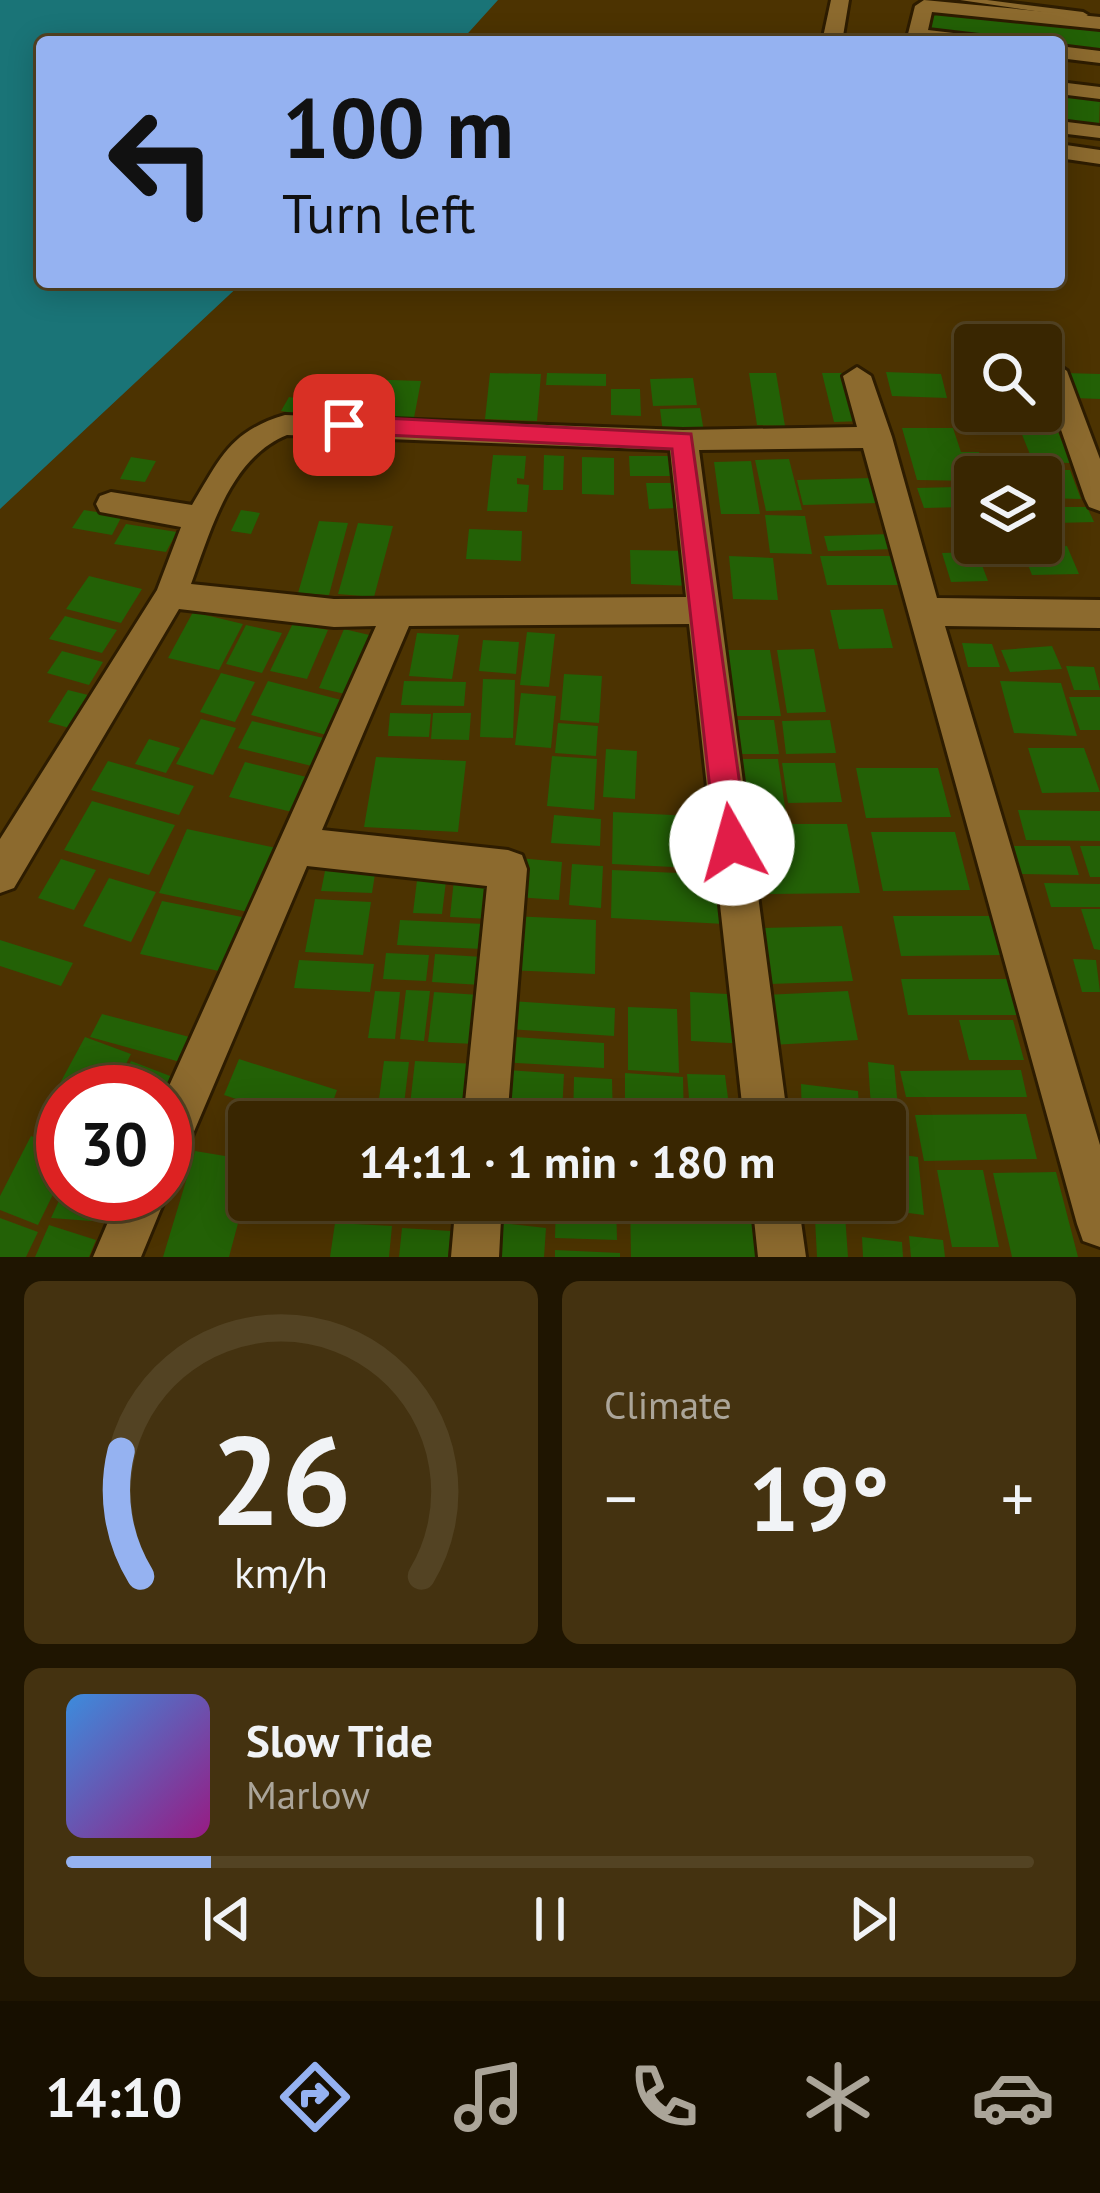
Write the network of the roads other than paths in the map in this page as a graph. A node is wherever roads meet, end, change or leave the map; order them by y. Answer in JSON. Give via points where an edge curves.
{"nodes":[{"id":1,"x":840,"y":0,"type":"edge"},
{"id":2,"x":965,"y":0,"type":"edge"},
{"id":3,"x":1091,"y":19,"type":"edge"},
{"id":4,"x":833,"y":36,"type":"edge"},
{"id":5,"x":916,"y":36,"type":"edge"},
{"id":6,"x":1065,"y":53,"type":"edge"},
{"id":7,"x":1100,"y":58,"type":"edge"},
{"id":8,"x":1065,"y":89,"type":"edge"},
{"id":9,"x":1100,"y":93,"type":"edge"},
{"id":10,"x":1065,"y":128,"type":"edge"},
{"id":11,"x":1100,"y":132,"type":"edge"},
{"id":12,"x":1065,"y":152,"type":"edge"},
{"id":13,"x":1100,"y":157,"type":"edge"},
{"id":14,"x":857,"y":376,"type":"dead end"},
{"id":15,"x":1062,"y":389,"type":"edge"},
{"id":16,"x":878,"y":437,"type":"junction"},
{"id":17,"x":683,"y":440,"type":"junction"},
{"id":18,"x":1090,"y":453,"type":"edge"},
{"id":19,"x":1100,"y":499,"type":"edge"},
{"id":20,"x":111,"y":504,"type":"dead end"},
{"id":21,"x":200,"y":518,"type":"junction"},
{"id":22,"x":171,"y":595,"type":"junction"},
{"id":23,"x":704,"y":610,"type":"junction"},
{"id":24,"x":925,"y":612,"type":"junction"},
{"id":25,"x":398,"y":613,"type":"junction"},
{"id":26,"x":1100,"y":614,"type":"edge"},
{"id":27,"x":299,"y":846,"type":"junction"},
{"id":28,"x":0,"y":874,"type":"edge"},
{"id":29,"x":192,"y":1086,"type":"edge"},
{"id":30,"x":486,"y":1101,"type":"edge"},
{"id":31,"x":763,"y":1101,"type":"edge"},
{"id":32,"x":132,"y":1221,"type":"edge"},
{"id":33,"x":478,"y":1221,"type":"edge"},
{"id":34,"x":778,"y":1221,"type":"edge"},
{"id":35,"x":1100,"y":1224,"type":"edge"},
{"id":36,"x":117,"y":1257,"type":"edge"},
{"id":37,"x":475,"y":1257,"type":"edge"},
{"id":38,"x":782,"y":1257,"type":"edge"}],
"edges":[{"from":1,"to":4,"type":"street"},
{"from":2,"to":3,"type":"lane"},
{"from":3,"to":5,"type":"street","via":[[927,6]]},
{"from":6,"to":7,"type":"street"},
{"from":8,"to":9,"type":"street"},
{"from":10,"to":11,"type":"street"},
{"from":12,"to":13,"type":"street"},
{"from":14,"to":16,"type":"street"},
{"from":15,"to":18,"type":"street"},
{"from":16,"to":17,"type":"street"},
{"from":16,"to":24,"type":"street"},
{"from":17,"to":21,"type":"street","via":[[286,425],[254,437]]},
{"from":17,"to":23,"type":"street"},
{"from":18,"to":19,"type":"street"},
{"from":20,"to":21,"type":"street"},
{"from":21,"to":22,"type":"street"},
{"from":22,"to":25,"type":"street"},
{"from":22,"to":28,"type":"street"},
{"from":23,"to":25,"type":"street"},
{"from":23,"to":31,"type":"street"},
{"from":24,"to":26,"type":"street"},
{"from":24,"to":35,"type":"street"},
{"from":25,"to":27,"type":"street"},
{"from":27,"to":29,"type":"street"},
{"from":27,"to":30,"type":"street","via":[[508,869]]},
{"from":32,"to":36,"type":"street"},
{"from":33,"to":37,"type":"street"},
{"from":34,"to":38,"type":"street"}]}
